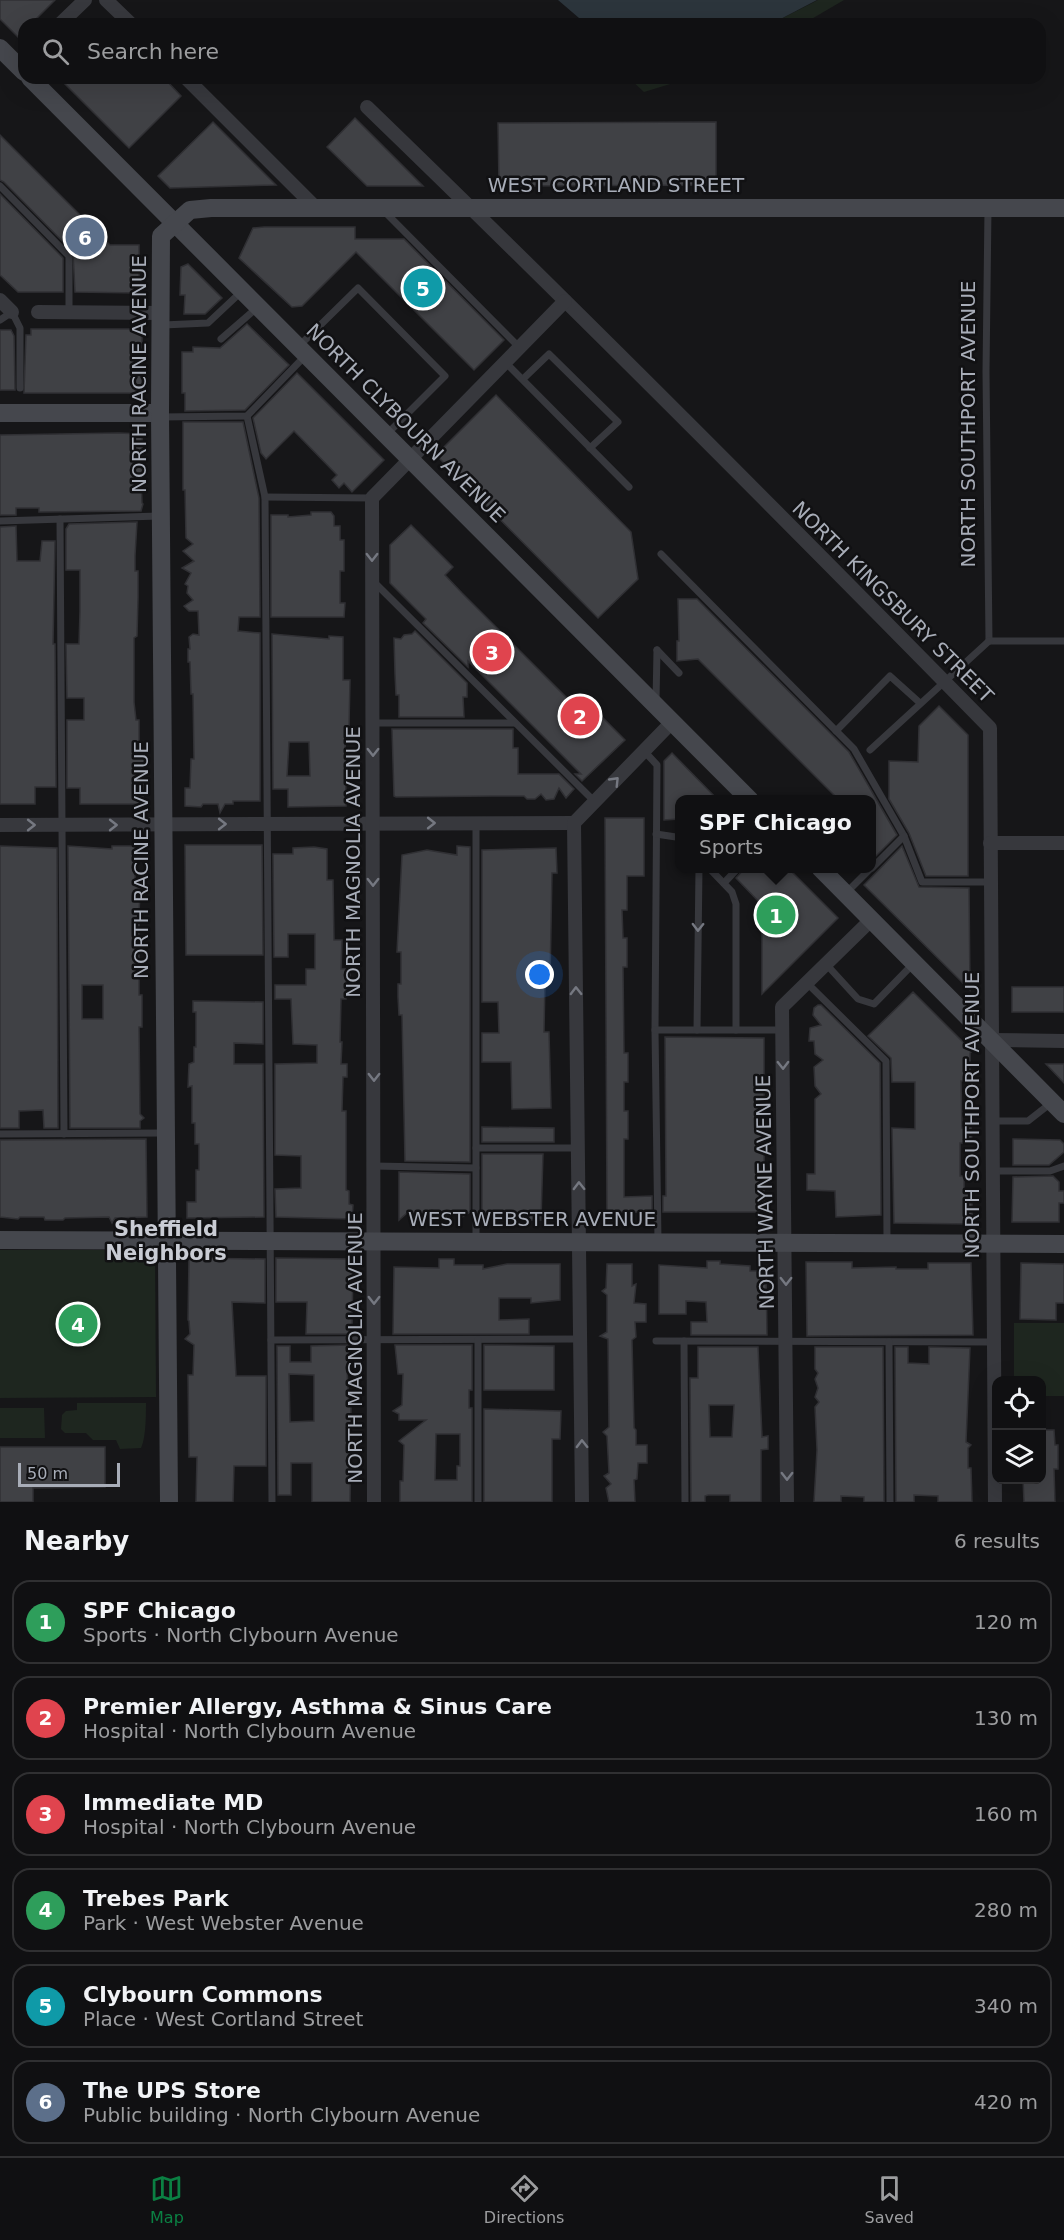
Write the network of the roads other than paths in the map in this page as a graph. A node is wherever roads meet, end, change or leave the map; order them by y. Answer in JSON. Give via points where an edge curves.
{"nodes":[{"id":1,"x":85,"y":0,"type":"edge"},
{"id":2,"x":106,"y":0,"type":"edge"},
{"id":3,"x":66,"y":18,"type":"edge"},
{"id":4,"x":125,"y":18,"type":"edge"},
{"id":5,"x":0,"y":48,"type":"edge"},
{"id":6,"x":18,"y":64,"type":"edge"},
{"id":7,"x":39,"y":84,"type":"edge"},
{"id":8,"x":192,"y":84,"type":"edge"},
{"id":9,"x":367,"y":107,"type":"dead end"},
{"id":10,"x":0,"y":186,"type":"edge"},
{"id":11,"x":315,"y":207,"type":"junction"},
{"id":12,"x":381,"y":207,"type":"junction"},
{"id":13,"x":471,"y":208,"type":"junction"},
{"id":14,"x":988,"y":208,"type":"junction"},
{"id":15,"x":1064,"y":208,"type":"edge"},
{"id":16,"x":174,"y":224,"type":"junction"},
{"id":17,"x":242,"y":291,"type":"junction"},
{"id":18,"x":0,"y":300,"type":"edge"},
{"id":19,"x":565,"y":302,"type":"junction"},
{"id":20,"x":258,"y":307,"type":"junction"},
{"id":21,"x":38,"y":312,"type":"dead end"},
{"id":22,"x":69,"y":313,"type":"junction"},
{"id":23,"x":6,"y":316,"type":"edge"},
{"id":24,"x":160,"y":319,"type":"junction"},
{"id":25,"x":220,"y":339,"type":"dead end"},
{"id":26,"x":519,"y":347,"type":"junction"},
{"id":27,"x":302,"y":351,"type":"junction"},
{"id":28,"x":505,"y":362,"type":"junction"},
{"id":29,"x":523,"y":379,"type":"junction"},
{"id":30,"x":20,"y":388,"type":"dead end"},
{"id":31,"x":0,"y":413,"type":"edge"},
{"id":32,"x":160,"y":415,"type":"junction"},
{"id":33,"x":247,"y":416,"type":"junction"},
{"id":34,"x":386,"y":435,"type":"junction"},
{"id":35,"x":590,"y":448,"type":"junction"},
{"id":36,"x":410,"y":459,"type":"junction"},
{"id":37,"x":629,"y":487,"type":"dead end"},
{"id":38,"x":265,"y":497,"type":"junction"},
{"id":39,"x":372,"y":498,"type":"junction"},
{"id":40,"x":161,"y":516,"type":"junction"},
{"id":41,"x":60,"y":519,"type":"junction"},
{"id":42,"x":0,"y":521,"type":"edge"},
{"id":43,"x":662,"y":554,"type":"dead end"},
{"id":44,"x":372,"y":580,"type":"junction"},
{"id":45,"x":989,"y":641,"type":"junction"},
{"id":46,"x":1064,"y":641,"type":"edge"},
{"id":47,"x":679,"y":673,"type":"dead end"},
{"id":48,"x":944,"y":681,"type":"junction"},
{"id":49,"x":920,"y":703,"type":"junction"},
{"id":50,"x":656,"y":706,"type":"junction"},
{"id":51,"x":672,"y":722,"type":"junction"},
{"id":52,"x":373,"y":723,"type":"junction"},
{"id":53,"x":516,"y":723,"type":"junction"},
{"id":54,"x":990,"y":728,"type":"joint"},
{"id":55,"x":836,"y":731,"type":"junction"},
{"id":56,"x":870,"y":750,"type":"dead end"},
{"id":57,"x":644,"y":751,"type":"junction"},
{"id":58,"x":745,"y":795,"type":"edge"},
{"id":59,"x":595,"y":802,"type":"junction"},
{"id":60,"x":476,"y":823,"type":"junction"},
{"id":61,"x":574,"y":823,"type":"junction"},
{"id":62,"x":164,"y":824,"type":"junction"},
{"id":63,"x":267,"y":824,"type":"junction"},
{"id":64,"x":373,"y":824,"type":"junction"},
{"id":65,"x":0,"y":825,"type":"edge"},
{"id":66,"x":62,"y":825,"type":"junction"},
{"id":67,"x":656,"y":834,"type":"junction"},
{"id":68,"x":904,"y":836,"type":"junction"},
{"id":69,"x":675,"y":837,"type":"edge"},
{"id":70,"x":990,"y":843,"type":"junction"},
{"id":71,"x":1064,"y":843,"type":"edge"},
{"id":72,"x":876,"y":864,"type":"edge"},
{"id":73,"x":699,"y":873,"type":"edge"},
{"id":74,"x":715,"y":873,"type":"edge"},
{"id":75,"x":733,"y":873,"type":"edge"},
{"id":76,"x":825,"y":873,"type":"edge"},
{"id":77,"x":867,"y":873,"type":"edge"},
{"id":78,"x":990,"y":882,"type":"junction"},
{"id":79,"x":723,"y":883,"type":"junction"},
{"id":80,"x":846,"y":894,"type":"junction"},
{"id":81,"x":872,"y":919,"type":"junction"},
{"id":82,"x":915,"y":962,"type":"junction"},
{"id":83,"x":826,"y":964,"type":"junction"},
{"id":84,"x":807,"y":982,"type":"junction"},
{"id":85,"x":655,"y":1030,"type":"junction"},
{"id":86,"x":697,"y":1030,"type":"junction"},
{"id":87,"x":736,"y":1030,"type":"junction"},
{"id":88,"x":782,"y":1030,"type":"junction"},
{"id":89,"x":990,"y":1040,"type":"junction"},
{"id":90,"x":1064,"y":1041,"type":"edge"},
{"id":91,"x":1058,"y":1108,"type":"edge"},
{"id":92,"x":991,"y":1121,"type":"junction"},
{"id":93,"x":166,"y":1133,"type":"junction"},
{"id":94,"x":0,"y":1134,"type":"edge"},
{"id":95,"x":64,"y":1134,"type":"junction"},
{"id":96,"x":476,"y":1148,"type":"junction"},
{"id":97,"x":578,"y":1148,"type":"junction"},
{"id":98,"x":374,"y":1166,"type":"junction"},
{"id":99,"x":1064,"y":1166,"type":"edge"},
{"id":100,"x":476,"y":1168,"type":"junction"},
{"id":101,"x":992,"y":1171,"type":"junction"},
{"id":102,"x":0,"y":1240,"type":"edge"},
{"id":103,"x":167,"y":1240,"type":"junction"},
{"id":104,"x":270,"y":1241,"type":"junction"},
{"id":105,"x":374,"y":1241,"type":"junction"},
{"id":106,"x":476,"y":1241,"type":"junction"},
{"id":107,"x":579,"y":1242,"type":"junction"},
{"id":108,"x":658,"y":1242,"type":"junction"},
{"id":109,"x":786,"y":1243,"type":"junction"},
{"id":110,"x":887,"y":1243,"type":"junction"},
{"id":111,"x":992,"y":1243,"type":"junction"},
{"id":112,"x":1064,"y":1244,"type":"edge"},
{"id":113,"x":271,"y":1340,"type":"junction"},
{"id":114,"x":374,"y":1340,"type":"junction"},
{"id":115,"x":478,"y":1340,"type":"junction"},
{"id":116,"x":580,"y":1340,"type":"junction"},
{"id":117,"x":656,"y":1341,"type":"dead end"},
{"id":118,"x":684,"y":1341,"type":"junction"},
{"id":119,"x":787,"y":1341,"type":"junction"},
{"id":120,"x":890,"y":1342,"type":"junction"},
{"id":121,"x":993,"y":1342,"type":"junction"},
{"id":122,"x":169,"y":1502,"type":"edge"},
{"id":123,"x":272,"y":1502,"type":"edge"},
{"id":124,"x":374,"y":1502,"type":"edge"},
{"id":125,"x":478,"y":1502,"type":"edge"},
{"id":126,"x":582,"y":1502,"type":"edge"},
{"id":127,"x":685,"y":1502,"type":"edge"},
{"id":128,"x":787,"y":1502,"type":"edge"},
{"id":129,"x":890,"y":1502,"type":"edge"},
{"id":130,"x":995,"y":1502,"type":"edge"}],
"edges":[{"from":1,"to":3,"type":"street"},
{"from":2,"to":4,"type":"street"},
{"from":5,"to":6,"type":"main road","name":"NORTH CLYBOURN AVENUE"},
{"from":7,"to":16,"type":"main road","name":"NORTH CLYBOURN AVENUE"},
{"from":8,"to":11,"type":"street"},
{"from":9,"to":13,"type":"street","name":"NORTH KINGSBURY STREET"},
{"from":10,"to":22,"type":"lane","via":[[69,256]]},
{"from":11,"to":12,"type":"main road","name":"WEST CORTLAND STREET"},
{"from":11,"to":16,"type":"main road","name":"WEST CORTLAND STREET","via":[[190,210]]},
{"from":12,"to":13,"type":"main road","name":"WEST CORTLAND STREET"},
{"from":12,"to":26,"type":"lane"},
{"from":13,"to":14,"type":"main road","name":"WEST CORTLAND STREET"},
{"from":13,"to":19,"type":"street","name":"NORTH KINGSBURY STREET"},
{"from":14,"to":15,"type":"main road","name":"WEST CORTLAND STREET"},
{"from":14,"to":45,"type":"lane","name":"NORTH SOUTHPORT AVENUE"},
{"from":16,"to":17,"type":"main road","name":"NORTH CLYBOURN AVENUE"},
{"from":16,"to":24,"type":"main road","name":"NORTH RACINE AVENUE","via":[[161,236]]},
{"from":17,"to":20,"type":"main road","name":"NORTH CLYBOURN AVENUE"},
{"from":17,"to":24,"type":"lane","via":[[208,323]]},
{"from":18,"to":23,"type":"street"},
{"from":19,"to":26,"type":"street"},
{"from":19,"to":48,"type":"street","name":"NORTH KINGSBURY STREET"},
{"from":20,"to":25,"type":"lane"},
{"from":20,"to":27,"type":"main road","name":"NORTH CLYBOURN AVENUE"},
{"from":21,"to":22,"type":"street"},
{"from":22,"to":24,"type":"street"},
{"from":23,"to":30,"type":"lane","via":[[20,328]]},
{"from":24,"to":32,"type":"main road","name":"NORTH RACINE AVENUE"},
{"from":26,"to":28,"type":"street"},
{"from":27,"to":33,"type":"lane"},
{"from":27,"to":34,"type":"main road","name":"NORTH CLYBOURN AVENUE"},
{"from":27,"to":34,"type":"lane","via":[[358,288],[445,376]]},
{"from":28,"to":29,"type":"lane"},
{"from":28,"to":36,"type":"street"},
{"from":29,"to":35,"type":"lane"},
{"from":29,"to":35,"type":"lane","via":[[549,354],[618,422]]},
{"from":31,"to":32,"type":"main road"},
{"from":32,"to":33,"type":"lane"},
{"from":32,"to":40,"type":"main road","name":"NORTH RACINE AVENUE"},
{"from":33,"to":38,"type":"lane"},
{"from":34,"to":36,"type":"main road","name":"NORTH CLYBOURN AVENUE"},
{"from":35,"to":37,"type":"lane"},
{"from":36,"to":39,"type":"street"},
{"from":36,"to":50,"type":"main road","name":"NORTH CLYBOURN AVENUE"},
{"from":38,"to":39,"type":"lane"},
{"from":38,"to":63,"type":"lane"},
{"from":39,"to":44,"type":"street","name":"NORTH MAGNOLIA AVENUE","one_way":true},
{"from":40,"to":41,"type":"lane"},
{"from":40,"to":62,"type":"main road","name":"NORTH RACINE AVENUE"},
{"from":41,"to":42,"type":"lane"},
{"from":41,"to":66,"type":"lane"},
{"from":43,"to":55,"type":"lane"},
{"from":44,"to":52,"type":"street","name":"NORTH MAGNOLIA AVENUE"},
{"from":44,"to":53,"type":"lane"},
{"from":45,"to":46,"type":"lane"},
{"from":45,"to":48,"type":"lane"},
{"from":47,"to":50,"type":"lane","via":[[657,650]]},
{"from":48,"to":49,"type":"lane"},
{"from":48,"to":54,"type":"street","name":"NORTH KINGSBURY STREET"},
{"from":49,"to":55,"type":"lane","via":[[890,676]]},
{"from":49,"to":56,"type":"lane"},
{"from":50,"to":51,"type":"main road","name":"NORTH CLYBOURN AVENUE"},
{"from":51,"to":57,"type":"street"},
{"from":51,"to":58,"type":"main road","name":"NORTH CLYBOURN AVENUE"},
{"from":52,"to":53,"type":"lane"},
{"from":52,"to":64,"type":"street","name":"NORTH MAGNOLIA AVENUE","one_way":true},
{"from":53,"to":59,"type":"lane"},
{"from":54,"to":70,"type":"street","name":"NORTH SOUTHPORT AVENUE"},
{"from":55,"to":68,"type":"lane","via":[[854,749]]},
{"from":59,"to":57,"type":"street","one_way":true},
{"from":57,"to":67,"type":"lane","via":[[657,765]]},
{"from":59,"to":61,"type":"street"},
{"from":60,"to":61,"type":"street"},
{"from":64,"to":60,"type":"street","one_way":true},
{"from":60,"to":96,"type":"lane"},
{"from":97,"to":61,"type":"street","one_way":true},
{"from":62,"to":63,"type":"street","one_way":true},
{"from":66,"to":62,"type":"street","one_way":true},
{"from":62,"to":93,"type":"main road","name":"NORTH RACINE AVENUE"},
{"from":63,"to":64,"type":"street"},
{"from":63,"to":104,"type":"lane"},
{"from":64,"to":98,"type":"street","name":"NORTH MAGNOLIA AVENUE","one_way":true},
{"from":65,"to":66,"type":"street","one_way":true},
{"from":66,"to":95,"type":"lane"},
{"from":67,"to":69,"type":"lane"},
{"from":67,"to":85,"type":"lane"},
{"from":68,"to":72,"type":"lane"},
{"from":68,"to":78,"type":"lane","via":[[922,882]]},
{"from":70,"to":71,"type":"street"},
{"from":70,"to":78,"type":"street","name":"NORTH SOUTHPORT AVENUE"},
{"from":73,"to":86,"type":"lane","one_way":true},
{"from":74,"to":79,"type":"lane"},
{"from":75,"to":79,"type":"lane"},
{"from":76,"to":80,"type":"main road"},
{"from":77,"to":80,"type":"lane"},
{"from":78,"to":89,"type":"street","name":"NORTH SOUTHPORT AVENUE"},
{"from":79,"to":87,"type":"lane","via":[[736,904]]},
{"from":80,"to":81,"type":"main road"},
{"from":81,"to":82,"type":"main road"},
{"from":81,"to":83,"type":"street","name":"NORTH WAYNE AVENUE"},
{"from":82,"to":83,"type":"lane","via":[[874,1004],[858,999]]},
{"from":82,"to":89,"type":"main road"},
{"from":83,"to":84,"type":"street","name":"NORTH WAYNE AVENUE"},
{"from":84,"to":88,"type":"street","name":"NORTH WAYNE AVENUE","via":[[782,1007]]},
{"from":84,"to":110,"type":"lane","via":[[886,1061]]},
{"from":85,"to":86,"type":"lane"},
{"from":85,"to":108,"type":"lane"},
{"from":86,"to":87,"type":"lane"},
{"from":87,"to":88,"type":"lane"},
{"from":88,"to":109,"type":"street","name":"NORTH WAYNE AVENUE","one_way":true},
{"from":89,"to":90,"type":"street"},
{"from":89,"to":91,"type":"main road"},
{"from":89,"to":92,"type":"street","name":"NORTH SOUTHPORT AVENUE"},
{"from":91,"to":92,"type":"lane","via":[[1028,1121]]},
{"from":92,"to":101,"type":"street","name":"NORTH SOUTHPORT AVENUE"},
{"from":93,"to":95,"type":"lane"},
{"from":93,"to":103,"type":"main road","name":"NORTH RACINE AVENUE"},
{"from":94,"to":95,"type":"lane"},
{"from":96,"to":97,"type":"lane"},
{"from":96,"to":100,"type":"lane"},
{"from":107,"to":97,"type":"street","one_way":true},
{"from":98,"to":100,"type":"lane"},
{"from":98,"to":105,"type":"street","name":"NORTH MAGNOLIA AVENUE"},
{"from":99,"to":101,"type":"lane","via":[[1050,1171]]},
{"from":100,"to":106,"type":"lane"},
{"from":101,"to":111,"type":"street","name":"NORTH SOUTHPORT AVENUE"},
{"from":102,"to":103,"type":"main road","name":"WEST WEBSTER AVENUE"},
{"from":103,"to":104,"type":"main road","name":"WEST WEBSTER AVENUE"},
{"from":103,"to":122,"type":"main road","name":"NORTH RACINE AVENUE"},
{"from":104,"to":105,"type":"main road","name":"WEST WEBSTER AVENUE"},
{"from":104,"to":113,"type":"lane"},
{"from":105,"to":106,"type":"main road","name":"WEST WEBSTER AVENUE"},
{"from":105,"to":114,"type":"street","name":"NORTH MAGNOLIA AVENUE","one_way":true},
{"from":106,"to":107,"type":"main road","name":"WEST WEBSTER AVENUE"},
{"from":107,"to":108,"type":"main road","name":"WEST WEBSTER AVENUE"},
{"from":107,"to":116,"type":"street"},
{"from":108,"to":109,"type":"main road","name":"WEST WEBSTER AVENUE"},
{"from":109,"to":110,"type":"main road","name":"WEST WEBSTER AVENUE"},
{"from":109,"to":119,"type":"street","name":"NORTH WAYNE AVENUE","one_way":true},
{"from":110,"to":111,"type":"main road","name":"WEST WEBSTER AVENUE"},
{"from":111,"to":112,"type":"main road","name":"WEST WEBSTER AVENUE"},
{"from":111,"to":121,"type":"street","name":"NORTH SOUTHPORT AVENUE"},
{"from":113,"to":114,"type":"lane"},
{"from":113,"to":123,"type":"lane"},
{"from":114,"to":115,"type":"lane"},
{"from":114,"to":124,"type":"street","name":"NORTH MAGNOLIA AVENUE"},
{"from":115,"to":116,"type":"lane"},
{"from":115,"to":125,"type":"lane"},
{"from":126,"to":116,"type":"street","one_way":true},
{"from":117,"to":118,"type":"lane"},
{"from":118,"to":119,"type":"lane"},
{"from":118,"to":127,"type":"lane"},
{"from":119,"to":120,"type":"lane"},
{"from":119,"to":128,"type":"street","name":"NORTH WAYNE AVENUE","one_way":true},
{"from":120,"to":121,"type":"lane"},
{"from":120,"to":129,"type":"lane"},
{"from":121,"to":130,"type":"street","name":"NORTH SOUTHPORT AVENUE"}]}
